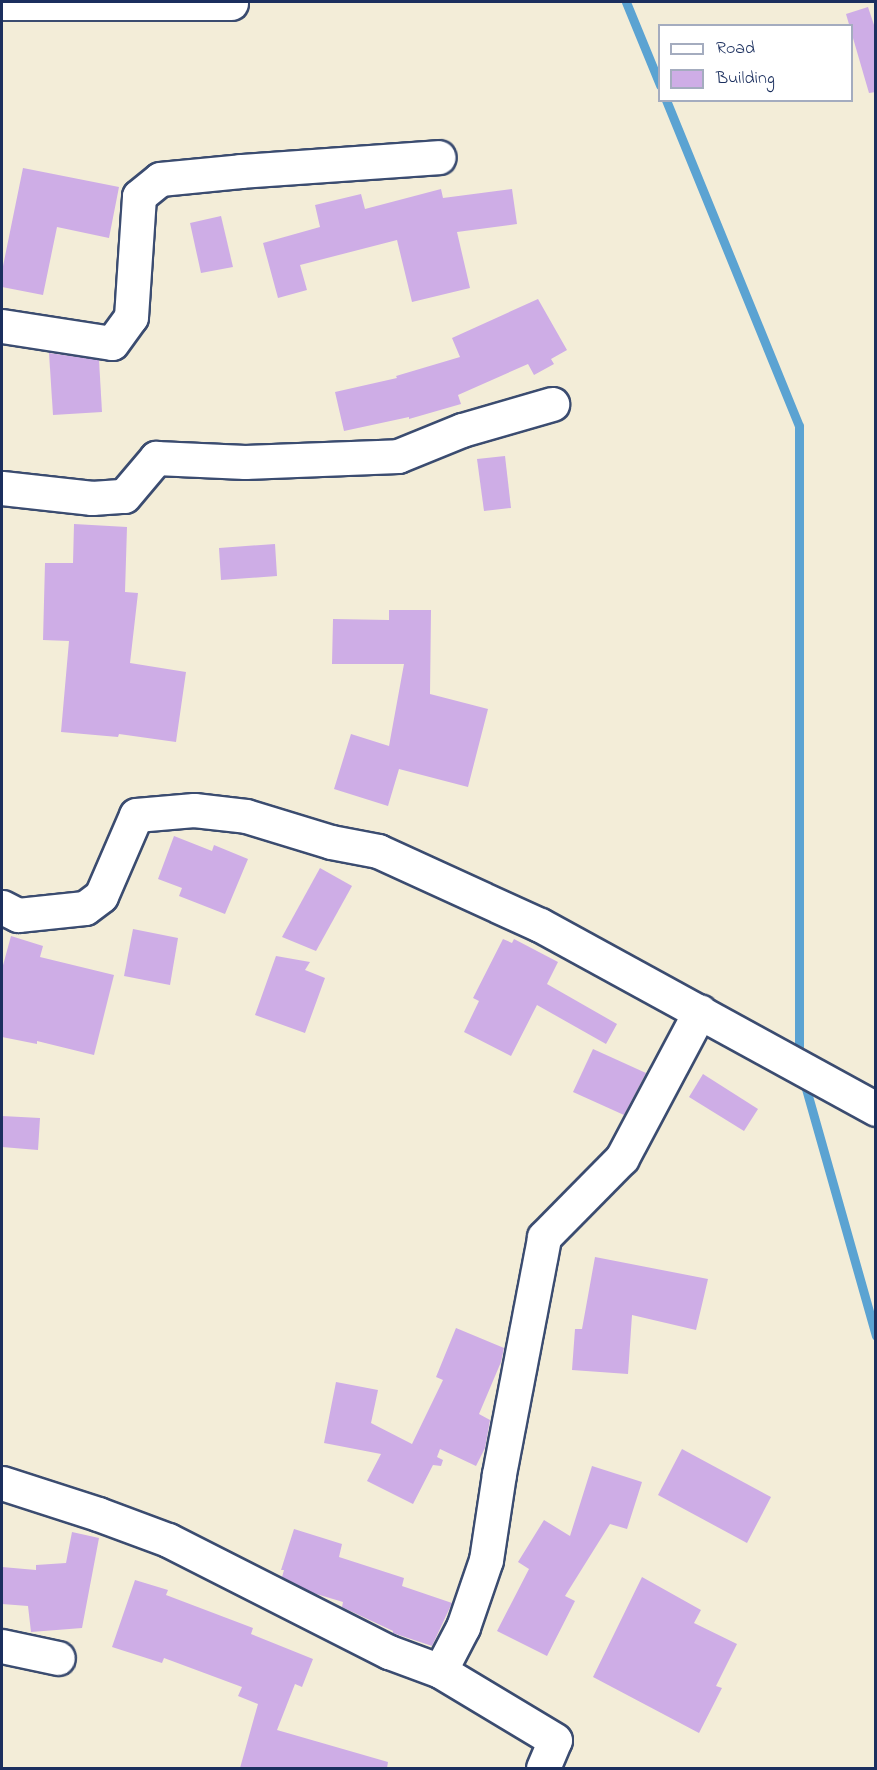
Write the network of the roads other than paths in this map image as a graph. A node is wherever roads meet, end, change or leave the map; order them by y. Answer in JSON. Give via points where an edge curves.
{"nodes":[{"id":1,"x":2,"y":3,"type":"edge"},
{"id":2,"x":231,"y":3,"type":"edge"},
{"id":3,"x":439,"y":157,"type":"dead end"},
{"id":4,"x":2,"y":326,"type":"edge"},
{"id":5,"x":552,"y":404,"type":"dead end"},
{"id":6,"x":2,"y":488,"type":"edge"},
{"id":7,"x":2,"y":907,"type":"edge"},
{"id":8,"x":700,"y":1011,"type":"junction"},
{"id":9,"x":876,"y":1109,"type":"edge"},
{"id":10,"x":2,"y":1483,"type":"edge"},
{"id":11,"x":2,"y":1646,"type":"edge"},
{"id":12,"x":58,"y":1658,"type":"dead end"},
{"id":13,"x":440,"y":1671,"type":"junction"},
{"id":14,"x":543,"y":1768,"type":"edge"}],
"edges":[{"from":1,"to":2,"type":"street"},
{"from":3,"to":4,"type":"street","via":[[160,179],[140,196],[131,317],[112,343]]},
{"from":5,"to":6,"type":"street","via":[[462,430],[398,456],[245,462],[156,458],[124,496],[92,498]]},
{"from":7,"to":8,"type":"street","via":[[18,915],[85,908],[101,896],[136,815],[194,810],[246,816],[331,842],[378,851],[540,925]]},
{"from":8,"to":9,"type":"street"},
{"from":8,"to":13,"type":"street","via":[[622,1158],[544,1237],[486,1560],[463,1627]]},
{"from":10,"to":13,"type":"street","via":[[168,1540],[389,1652]]},
{"from":11,"to":12,"type":"street"},
{"from":13,"to":14,"type":"street","via":[[555,1740]]}]}
